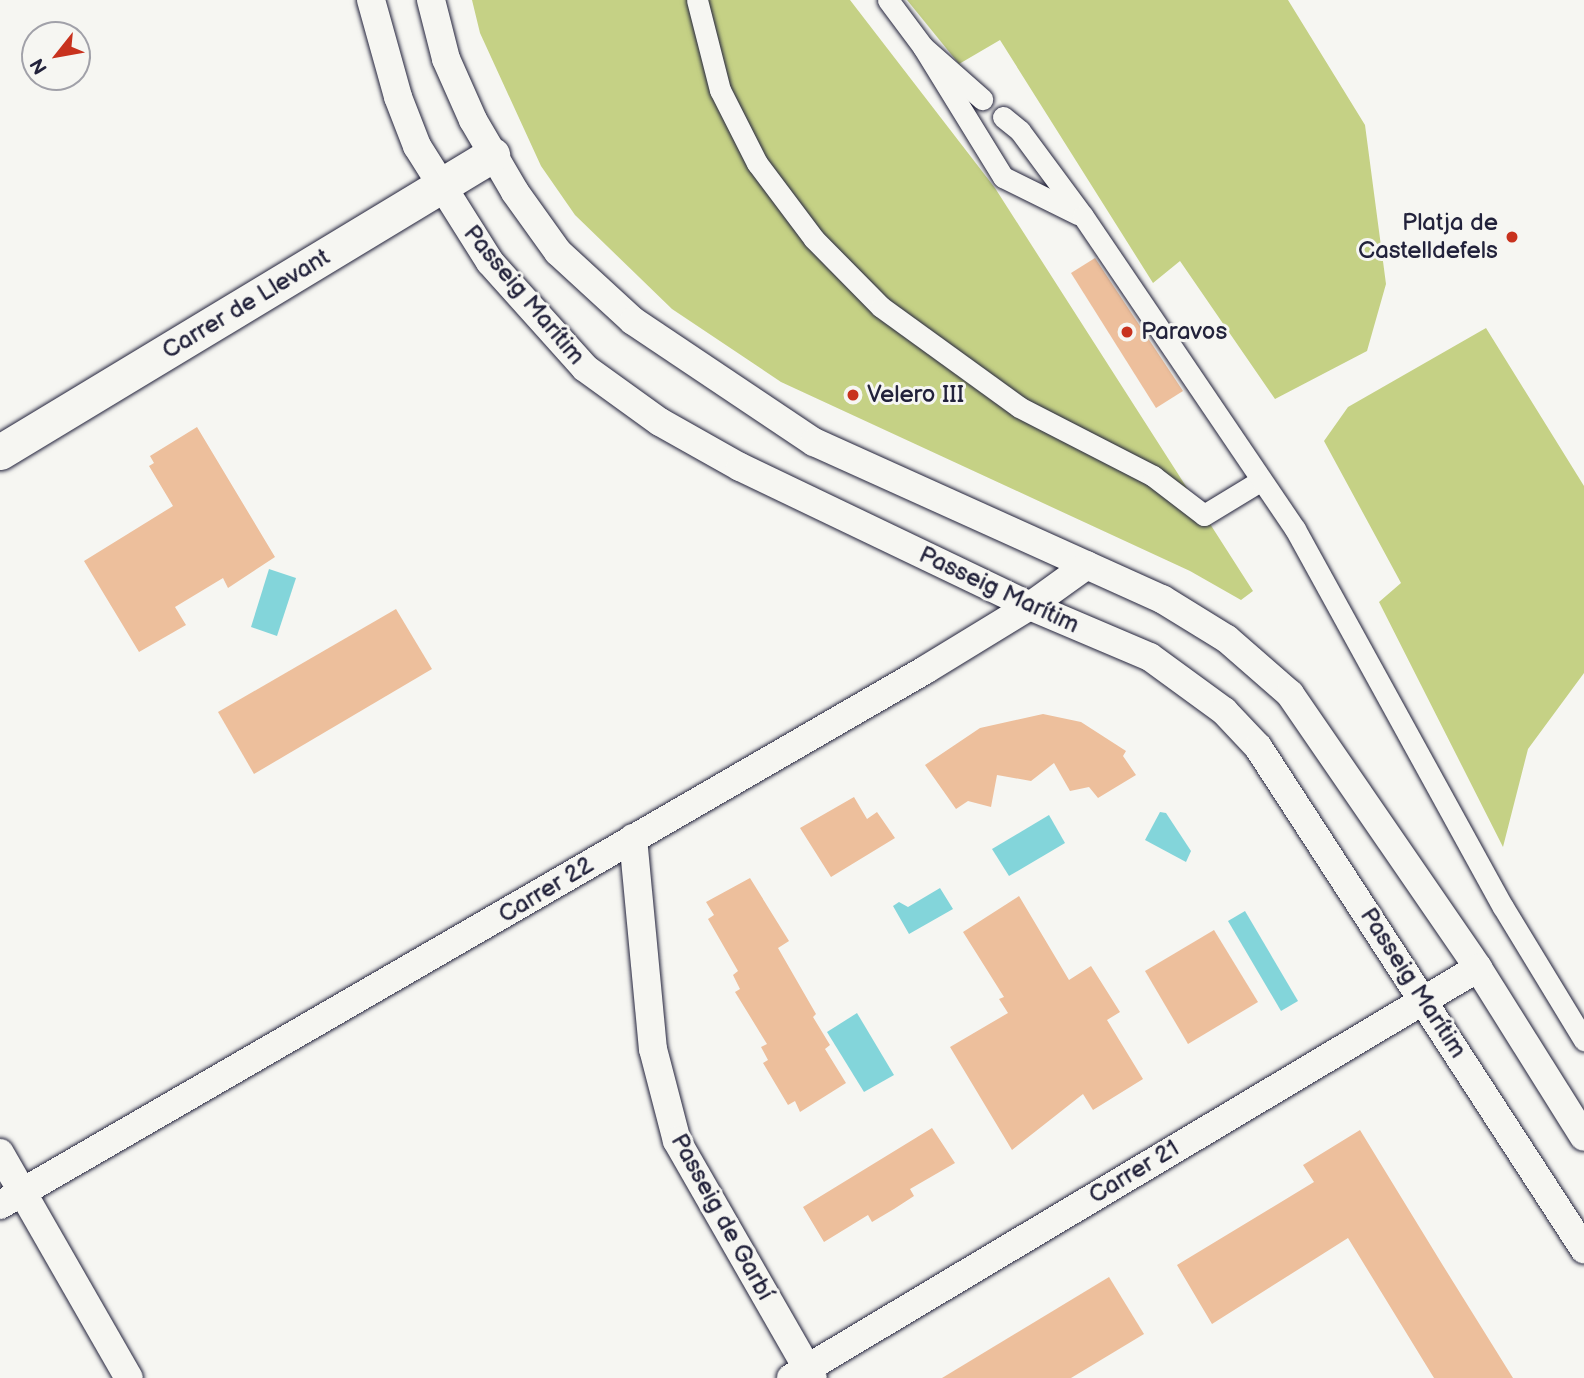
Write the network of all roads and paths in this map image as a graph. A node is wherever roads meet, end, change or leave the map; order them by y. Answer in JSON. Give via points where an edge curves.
{"nodes":[{"id":1,"x":371,"y":0,"type":"edge"},
{"id":2,"x":431,"y":0,"type":"edge"},
{"id":3,"x":697,"y":0,"type":"edge"},
{"id":4,"x":888,"y":0,"type":"edge"},
{"id":5,"x":923,"y":47,"type":"junction"},
{"id":6,"x":982,"y":99,"type":"dead end"},
{"id":7,"x":1003,"y":117,"type":"dead end"},
{"id":8,"x":492,"y":155,"type":"junction"},
{"id":9,"x":442,"y":187,"type":"junction"},
{"id":10,"x":1083,"y":216,"type":"junction"},
{"id":11,"x":0,"y":452,"type":"edge"},
{"id":12,"x":1260,"y":481,"type":"junction"},
{"id":13,"x":1087,"y":565,"type":"junction"},
{"id":14,"x":1030,"y":606,"type":"junction"},
{"id":15,"x":633,"y":838,"type":"junction"},
{"id":16,"x":1478,"y":968,"type":"junction"},
{"id":17,"x":1424,"y":998,"type":"junction"},
{"id":18,"x":1584,"y":1040,"type":"edge"},
{"id":19,"x":1584,"y":1137,"type":"edge"},
{"id":20,"x":0,"y":1153,"type":"edge"},
{"id":21,"x":12,"y":1198,"type":"edge"},
{"id":22,"x":1584,"y":1249,"type":"edge"},
{"id":23,"x":804,"y":1375,"type":"edge"},
{"id":24,"x":129,"y":1378,"type":"edge"}],
"edges":[{"from":1,"to":9,"type":"street","name":"Passeig Marítim","via":[[398,97],[417,146]]},
{"from":2,"to":8,"type":"street","via":[[446,59]]},
{"from":3,"to":12,"type":"street","via":[[720,90],[757,163],[814,239],[881,307],[1019,407],[1153,476],[1204,515]]},
{"from":4,"to":5,"type":"street"},
{"from":5,"to":6,"type":"street"},
{"from":5,"to":10,"type":"street","via":[[1003,177]]},
{"from":7,"to":10,"type":"street","via":[[1020,131]]},
{"from":8,"to":9,"type":"street","name":"Carrer de Llevant"},
{"from":8,"to":13,"type":"street","via":[[558,252],[633,321],[718,381],[814,442]]},
{"from":9,"to":11,"type":"street","name":"Carrer de Llevant"},
{"from":9,"to":14,"type":"street","name":"Passeig Marítim","via":[[490,262],[585,368],[660,422],[740,467]]},
{"from":10,"to":12,"type":"street","via":[[1244,448]]},
{"from":12,"to":18,"type":"street","via":[[1295,529],[1503,907]]},
{"from":13,"to":14,"type":"street","name":"Carrer 22"},
{"from":13,"to":16,"type":"street","via":[[1162,599],[1227,639],[1290,694]]},
{"from":14,"to":15,"type":"street","name":"Carrer 22"},
{"from":14,"to":17,"type":"street","name":"Passeig Marítim","via":[[1150,657],[1224,711],[1258,747]]},
{"from":15,"to":21,"type":"street","name":"Carrer 22"},
{"from":15,"to":23,"type":"street","name":"Passeig de Garbí","via":[[653,1049],[677,1141]]},
{"from":16,"to":17,"type":"street","name":"Carrer 21"},
{"from":16,"to":19,"type":"street"},
{"from":17,"to":22,"type":"street","name":"Passeig Marítim"},
{"from":17,"to":23,"type":"street","name":"Carrer 21"},
{"from":20,"to":21,"type":"street"},
{"from":21,"to":24,"type":"street"}]}
